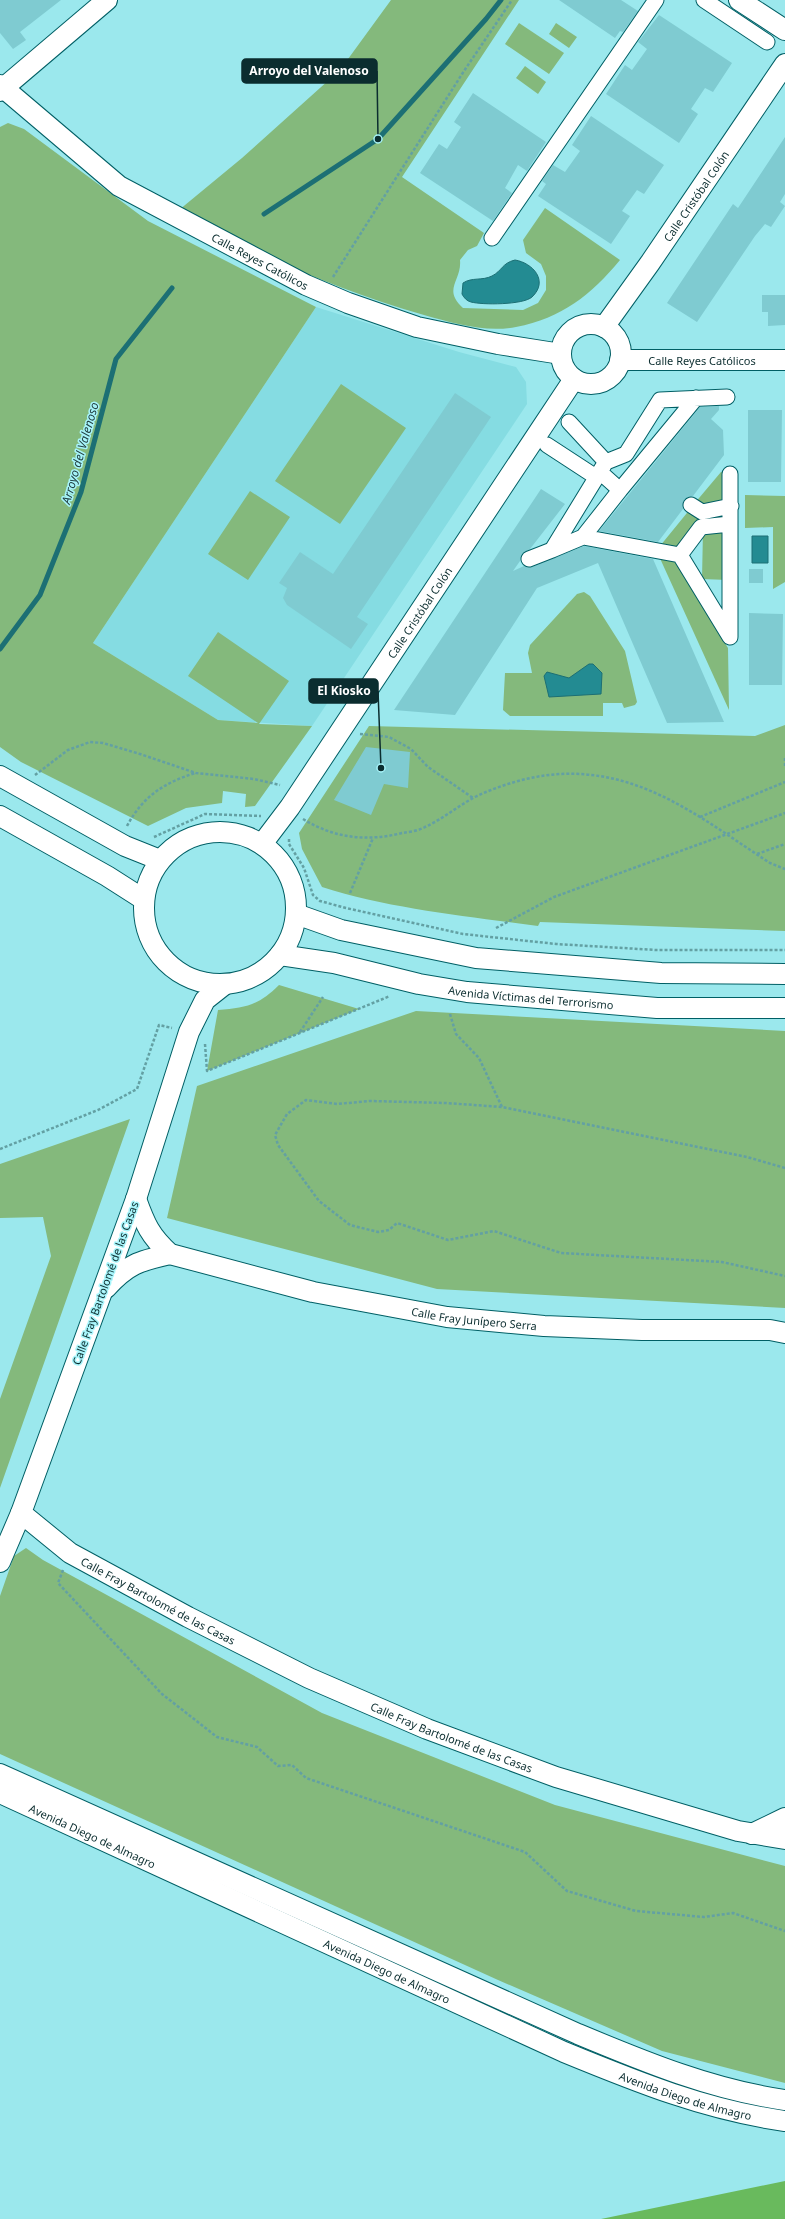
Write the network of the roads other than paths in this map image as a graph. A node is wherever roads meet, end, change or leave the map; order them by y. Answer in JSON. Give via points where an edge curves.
{"nodes":[{"id":1,"x":107,"y":0,"type":"edge"},
{"id":2,"x":656,"y":0,"type":"edge"},
{"id":3,"x":704,"y":0,"type":"edge"},
{"id":4,"x":739,"y":0,"type":"edge"},
{"id":5,"x":785,"y":30,"type":"edge"},
{"id":6,"x":767,"y":42,"type":"dead end"},
{"id":7,"x":785,"y":64,"type":"edge"},
{"id":8,"x":1,"y":88,"type":"edge"},
{"id":9,"x":492,"y":238,"type":"dead end"},
{"id":10,"x":604,"y":327,"type":"junction"},
{"id":11,"x":561,"y":354,"type":"junction"},
{"id":12,"x":620,"y":360,"type":"junction"},
{"id":13,"x":785,"y":360,"type":"edge"},
{"id":14,"x":574,"y":379,"type":"junction"},
{"id":15,"x":727,"y":397,"type":"dead end"},
{"id":16,"x":696,"y":398,"type":"junction"},
{"id":17,"x":569,"y":422,"type":"dead end"},
{"id":18,"x":547,"y":445,"type":"dead end"},
{"id":19,"x":601,"y":471,"type":"junction"},
{"id":20,"x":730,"y":474,"type":"dead end"},
{"id":21,"x":620,"y":490,"type":"junction"},
{"id":22,"x":692,"y":505,"type":"dead end"},
{"id":23,"x":730,"y":506,"type":"junction"},
{"id":24,"x":730,"y":524,"type":"junction"},
{"id":25,"x":583,"y":538,"type":"junction"},
{"id":26,"x":552,"y":550,"type":"junction"},
{"id":27,"x":680,"y":555,"type":"junction"},
{"id":28,"x":529,"y":559,"type":"dead end"},
{"id":29,"x":0,"y":776,"type":"edge"},
{"id":30,"x":0,"y":816,"type":"edge"},
{"id":31,"x":262,"y":844,"type":"junction"},
{"id":32,"x":160,"y":860,"type":"junction"},
{"id":33,"x":143,"y":899,"type":"junction"},
{"id":34,"x":296,"y":914,"type":"junction"},
{"id":35,"x":280,"y":955,"type":"junction"},
{"id":36,"x":785,"y":974,"type":"edge"},
{"id":37,"x":181,"y":975,"type":"junction"},
{"id":38,"x":224,"y":985,"type":"junction"},
{"id":39,"x":785,"y":1008,"type":"edge"},
{"id":40,"x":189,"y":1032,"type":"junction"},
{"id":41,"x":136,"y":1199,"type":"junction"},
{"id":42,"x":170,"y":1254,"type":"junction"},
{"id":43,"x":102,"y":1293,"type":"junction"},
{"id":44,"x":785,"y":1333,"type":"edge"},
{"id":45,"x":21,"y":1513,"type":"junction"},
{"id":46,"x":0,"y":1562,"type":"edge"},
{"id":47,"x":0,"y":1774,"type":"edge"},
{"id":48,"x":0,"y":1793,"type":"edge"},
{"id":49,"x":785,"y":1818,"type":"edge"},
{"id":50,"x":752,"y":1834,"type":"junction"},
{"id":51,"x":785,"y":1839,"type":"edge"},
{"id":52,"x":785,"y":2100,"type":"edge"},
{"id":53,"x":785,"y":2121,"type":"edge"}],
"edges":[{"from":1,"to":8,"type":"street"},
{"from":2,"to":9,"type":"street"},
{"from":3,"to":6,"type":"street"},
{"from":4,"to":5,"type":"street"},
{"from":7,"to":10,"type":"street","name":"Calle Cristóbal Colón"},
{"from":8,"to":11,"type":"street","name":"Calle Reyes Católicos","via":[[119,186],[323,292],[417,327]]},
{"from":10,"to":11,"type":"street","via":[[594,324],[574,329],[565,340]]},
{"from":10,"to":12,"type":"street","via":[[612,332],[618,341],[621,350]]},
{"from":11,"to":14,"type":"street","via":[[562,364]]},
{"from":12,"to":13,"type":"street","name":"Calle Reyes Católicos"},
{"from":12,"to":14,"type":"street","via":[[610,377],[602,382],[583,383]]},
{"from":14,"to":31,"type":"street","name":"Calle Cristóbal Colón","via":[[294,813]]},
{"from":15,"to":16,"type":"street"},
{"from":16,"to":19,"type":"street","via":[[660,400],[626,454]]},
{"from":16,"to":21,"type":"street"},
{"from":17,"to":19,"type":"street"},
{"from":18,"to":19,"type":"street"},
{"from":19,"to":21,"type":"street"},
{"from":19,"to":26,"type":"street"},
{"from":20,"to":23,"type":"street"},
{"from":21,"to":25,"type":"street"},
{"from":22,"to":23,"type":"street","via":[[702,512]]},
{"from":23,"to":24,"type":"street"},
{"from":24,"to":27,"type":"street","via":[[701,527]]},
{"from":24,"to":27,"type":"street","via":[[730,637]]},
{"from":25,"to":26,"type":"street"},
{"from":25,"to":27,"type":"street"},
{"from":26,"to":28,"type":"street"},
{"from":29,"to":32,"type":"street","via":[[125,846]]},
{"from":30,"to":33,"type":"street","via":[[108,876]]},
{"from":31,"to":32,"type":"street","via":[[242,835],[219,832],[197,835],[177,845]]},
{"from":31,"to":34,"type":"street","via":[[277,857],[288,874],[295,893]]},
{"from":32,"to":33,"type":"street","via":[[149,878]]},
{"from":33,"to":37,"type":"street","via":[[144,921],[151,942],[164,961]]},
{"from":34,"to":35,"type":"street","via":[[291,935]]},
{"from":34,"to":36,"type":"street","via":[[341,930],[476,958],[661,973]]},
{"from":35,"to":38,"type":"street","via":[[265,970],[245,980]]},
{"from":35,"to":39,"type":"street","name":"Avenida Víctimas del Terrorismo","via":[[334,963],[419,984],[466,992],[657,1008]]},
{"from":37,"to":38,"type":"street","via":[[202,983]]},
{"from":37,"to":40,"type":"street","name":"Calle Fray Bartolomé de las Casas","via":[[191,998]]},
{"from":38,"to":40,"type":"street","name":"Calle Fray Bartolomé de las Casas","via":[[205,1000]]},
{"from":40,"to":41,"type":"street","name":"Calle Fray Bartolomé de las Casas"},
{"from":41,"to":42,"type":"street","name":"Calle Fray Junípero Serra","via":[[144,1223],[155,1241]]},
{"from":41,"to":43,"type":"street","name":"Calle Fray Bartolomé de las Casas"},
{"from":42,"to":43,"type":"street","name":"Calle Fray Junípero Serra","via":[[147,1259],[122,1271]]},
{"from":42,"to":44,"type":"street","name":"Calle Fray Junípero Serra","via":[[313,1292],[447,1317],[544,1326],[634,1330],[770,1330]]},
{"from":43,"to":45,"type":"street","name":"Calle Fray Bartolomé de las Casas"},
{"from":45,"to":46,"type":"street"},
{"from":45,"to":50,"type":"street","name":"Calle Fray Bartolomé de las Casas","via":[[70,1553],[188,1618],[309,1678],[427,1729],[556,1777]]},
{"from":47,"to":52,"type":"street","name":"Avenida Diego de Almagro","via":[[585,2037],[664,2069],[756,2096]]},
{"from":48,"to":53,"type":"street","name":"Avenida Diego de Almagro","via":[[564,2052],[654,2088],[748,2116]]},
{"from":49,"to":50,"type":"street"},
{"from":50,"to":51,"type":"street","name":"Calle Fray Bartolomé de las Casas"}]}
